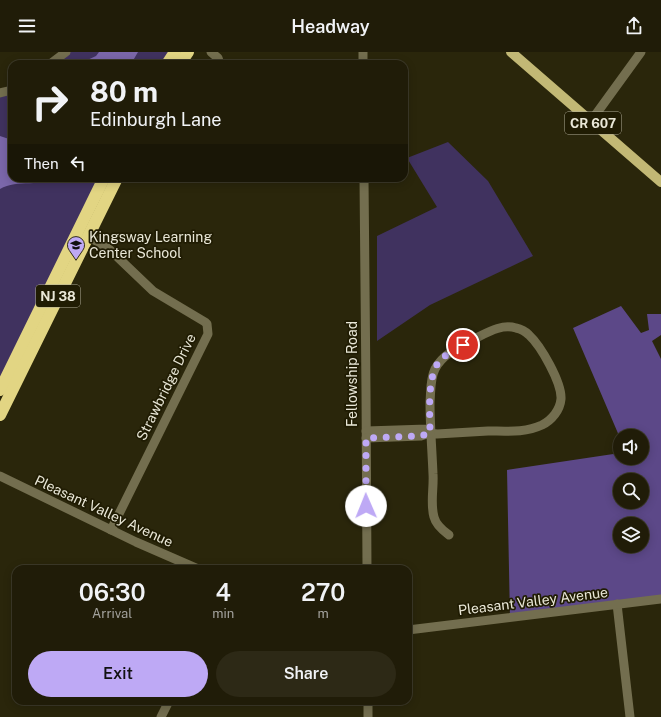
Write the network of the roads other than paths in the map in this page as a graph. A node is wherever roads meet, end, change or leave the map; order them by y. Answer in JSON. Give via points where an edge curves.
{"nodes":[{"id":1,"x":66,"y":52,"type":"edge"},
{"id":2,"x":211,"y":52,"type":"edge"},
{"id":3,"x":511,"y":52,"type":"edge"},
{"id":4,"x":641,"y":52,"type":"edge"},
{"id":5,"x":55,"y":60,"type":"edge"},
{"id":6,"x":219,"y":60,"type":"edge"},
{"id":7,"x":591,"y":121,"type":"junction"},
{"id":8,"x":102,"y":182,"type":"edge"},
{"id":9,"x":115,"y":182,"type":"edge"},
{"id":10,"x":364,"y":182,"type":"edge"},
{"id":11,"x":661,"y":182,"type":"edge"},
{"id":12,"x":88,"y":236,"type":"junction"},
{"id":13,"x":0,"y":390,"type":"edge"},
{"id":14,"x":0,"y":415,"type":"edge"},
{"id":15,"x":430,"y":433,"type":"junction"},
{"id":16,"x":366,"y":434,"type":"junction"},
{"id":17,"x":0,"y":476,"type":"edge"},
{"id":18,"x":111,"y":530,"type":"junction"},
{"id":19,"x":449,"y":535,"type":"dead end"},
{"id":20,"x":189,"y":565,"type":"edge"},
{"id":21,"x":366,"y":565,"type":"edge"},
{"id":22,"x":661,"y":599,"type":"edge"},
{"id":23,"x":617,"y":604,"type":"junction"},
{"id":24,"x":412,"y":630,"type":"edge"},
{"id":25,"x":167,"y":705,"type":"edge"},
{"id":26,"x":368,"y":705,"type":"edge"},
{"id":27,"x":162,"y":717,"type":"edge"},
{"id":28,"x":368,"y":717,"type":"edge"},
{"id":29,"x":630,"y":717,"type":"edge"}],
"edges":[{"from":1,"to":5,"type":"street"},
{"from":2,"to":6,"type":"street"},
{"from":3,"to":7,"type":"main road","number":"CR 607"},
{"from":4,"to":7,"type":"street"},
{"from":7,"to":11,"type":"main road","number":"CR 607"},
{"from":8,"to":13,"type":"highway","number":"NJ 38"},
{"from":9,"to":12,"type":"highway","number":"NJ 38"},
{"from":10,"to":16,"type":"street","name":"Fellowship Road"},
{"from":12,"to":14,"type":"highway","number":"NJ 38"},
{"from":12,"to":18,"type":"street","name":"Strawbridge Drive","via":[[109,249],[153,291],[205,322],[208,334]]},
{"from":15,"to":15,"type":"street","via":[[524,430],[540,426],[553,417],[560,405],[560,391],[547,362],[528,334],[515,327],[500,327],[443,358],[432,376]]},
{"from":15,"to":16,"type":"street","via":[[427,429]]},
{"from":15,"to":19,"type":"street","via":[[434,476],[433,516],[439,527]]},
{"from":16,"to":21,"type":"street","name":"Fellowship Road"},
{"from":17,"to":18,"type":"street","name":"Pleasant Valley Avenue"},
{"from":18,"to":20,"type":"street","name":"Pleasant Valley Avenue"},
{"from":22,"to":23,"type":"street","name":"Pleasant Valley Avenue"},
{"from":23,"to":24,"type":"street","name":"Pleasant Valley Avenue"},
{"from":23,"to":29,"type":"street"},
{"from":25,"to":27,"type":"street"},
{"from":26,"to":28,"type":"street"}]}
